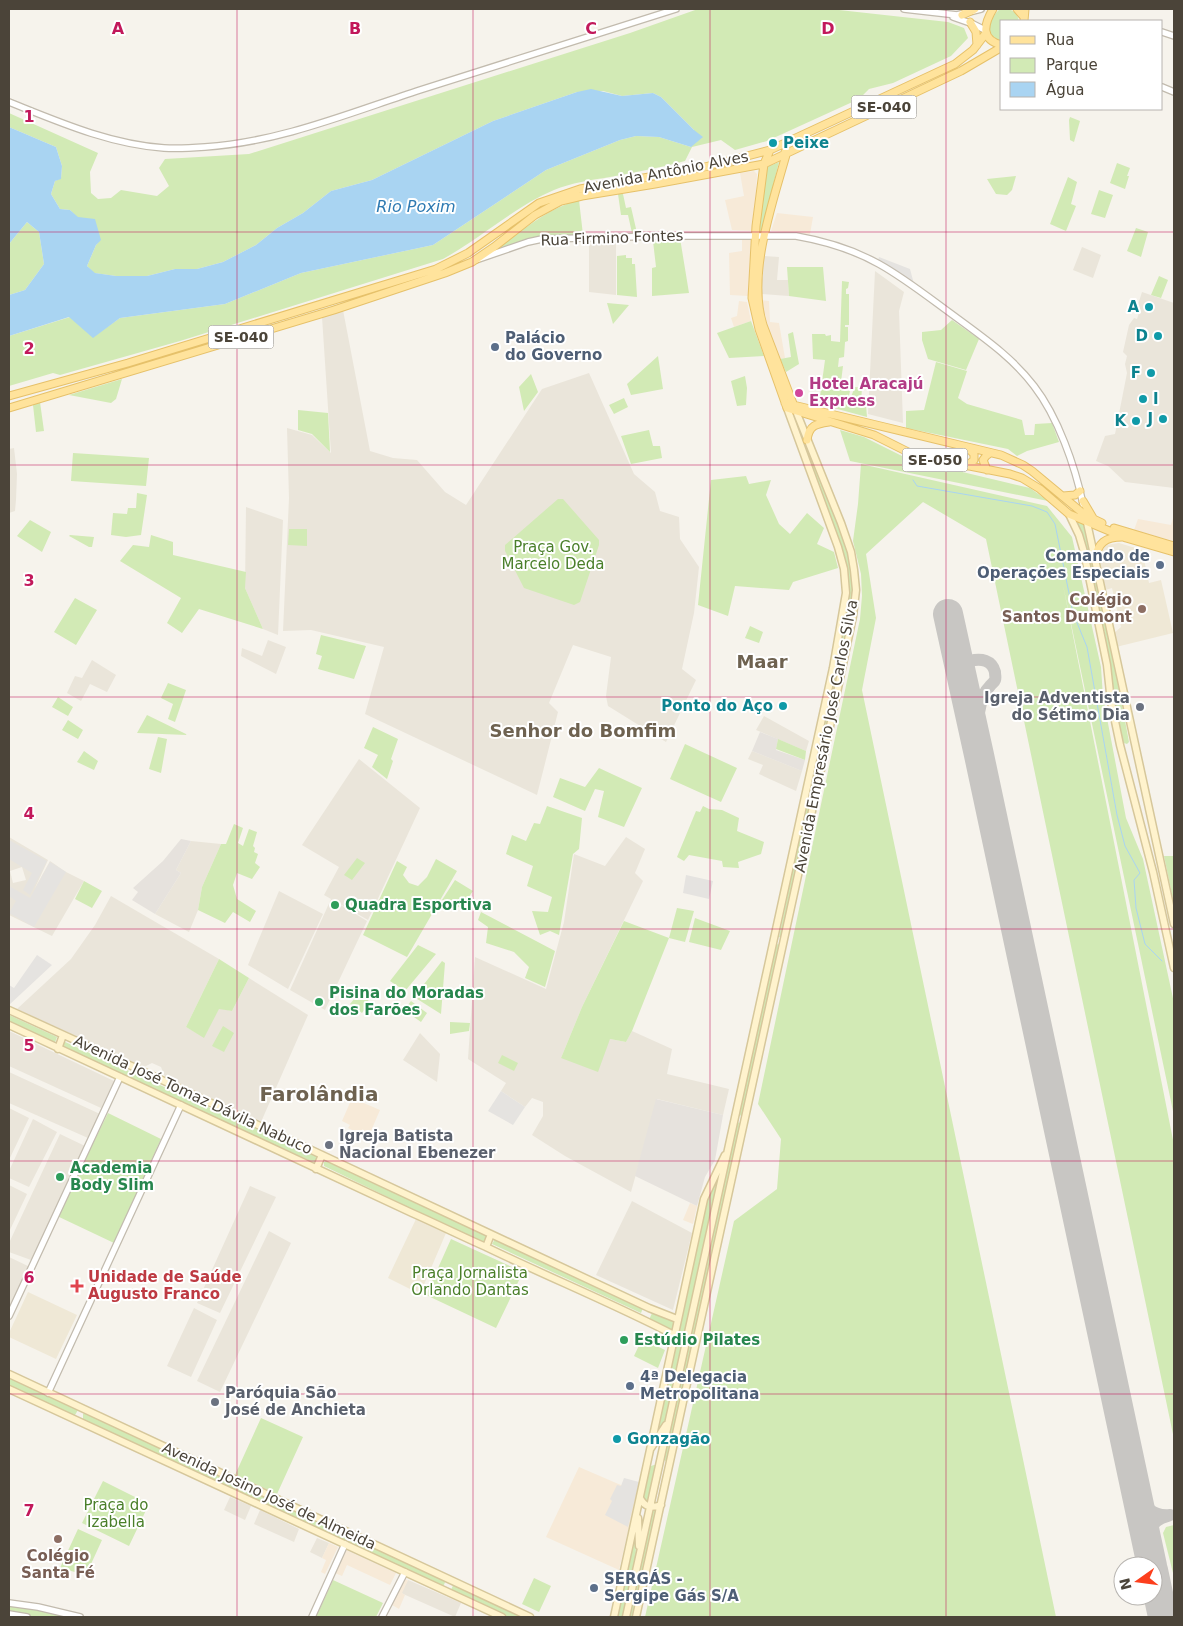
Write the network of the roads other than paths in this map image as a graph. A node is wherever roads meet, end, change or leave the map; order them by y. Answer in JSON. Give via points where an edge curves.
{"nodes":[{"id":1,"x":676,"y":9,"type":"edge"},
{"id":2,"x":904,"y":9,"type":"edge"},
{"id":3,"x":976,"y":9,"type":"edge"},
{"id":4,"x":981,"y":9,"type":"edge"},
{"id":5,"x":993,"y":9,"type":"edge"},
{"id":6,"x":1017,"y":9,"type":"edge"},
{"id":7,"x":1025,"y":9,"type":"edge"},
{"id":8,"x":962,"y":14,"type":"junction"},
{"id":9,"x":946,"y":15,"type":"junction"},
{"id":10,"x":1024,"y":19,"type":"edge"},
{"id":11,"x":970,"y":22,"type":"junction"},
{"id":12,"x":985,"y":32,"type":"junction"},
{"id":13,"x":977,"y":44,"type":"junction"},
{"id":14,"x":1000,"y":45,"type":"edge"},
{"id":15,"x":1000,"y":47,"type":"edge"},
{"id":16,"x":9,"y":102,"type":"edge"},
{"id":17,"x":780,"y":146,"type":"junction"},
{"id":18,"x":770,"y":150,"type":"junction"},
{"id":19,"x":786,"y":155,"type":"junction"},
{"id":20,"x":764,"y":164,"type":"junction"},
{"id":21,"x":755,"y":235,"type":"junction"},
{"id":22,"x":764,"y":235,"type":"junction"},
{"id":23,"x":472,"y":262,"type":"junction"},
{"id":24,"x":57,"y":383,"type":"junction"},
{"id":25,"x":58,"y":393,"type":"junction"},
{"id":26,"x":9,"y":396,"type":"edge"},
{"id":27,"x":791,"y":407,"type":"junction"},
{"id":28,"x":9,"y":408,"type":"edge"},
{"id":29,"x":830,"y":421,"type":"junction"},
{"id":30,"x":807,"y":440,"type":"junction"},
{"id":31,"x":969,"y":448,"type":"junction"},
{"id":32,"x":990,"y":453,"type":"junction"},
{"id":33,"x":967,"y":466,"type":"junction"},
{"id":34,"x":986,"y":470,"type":"junction"},
{"id":35,"x":1080,"y":491,"type":"junction"},
{"id":36,"x":1063,"y":496,"type":"junction"},
{"id":37,"x":1083,"y":501,"type":"joint"},
{"id":38,"x":1069,"y":514,"type":"junction"},
{"id":39,"x":1089,"y":519,"type":"junction"},
{"id":40,"x":1126,"y":538,"type":"junction"},
{"id":41,"x":1174,"y":546,"type":"edge"},
{"id":42,"x":1174,"y":552,"type":"edge"},
{"id":43,"x":1095,"y":559,"type":"junction"},
{"id":44,"x":1134,"y":744,"type":"junction"},
{"id":45,"x":1120,"y":745,"type":"junction"},
{"id":46,"x":1138,"y":760,"type":"junction"},
{"id":47,"x":1124,"y":763,"type":"junction"},
{"id":48,"x":1174,"y":924,"type":"edge"},
{"id":49,"x":774,"y":939,"type":"junction"},
{"id":50,"x":784,"y":942,"type":"junction"},
{"id":51,"x":1174,"y":968,"type":"edge"},
{"id":52,"x":9,"y":1010,"type":"edge"},
{"id":53,"x":9,"y":1025,"type":"edge"},
{"id":54,"x":63,"y":1035,"type":"junction"},
{"id":55,"x":58,"y":1049,"type":"junction"},
{"id":56,"x":120,"y":1077,"type":"junction"},
{"id":57,"x":181,"y":1106,"type":"junction"},
{"id":58,"x":733,"y":1120,"type":"junction"},
{"id":59,"x":744,"y":1123,"type":"junction"},
{"id":60,"x":729,"y":1147,"type":"junction"},
{"id":61,"x":322,"y":1155,"type":"junction"},
{"id":62,"x":316,"y":1169,"type":"junction"},
{"id":63,"x":491,"y":1234,"type":"junction"},
{"id":64,"x":486,"y":1247,"type":"junction"},
{"id":65,"x":9,"y":1316,"type":"edge"},
{"id":66,"x":677,"y":1319,"type":"junction"},
{"id":67,"x":674,"y":1335,"type":"junction"},
{"id":68,"x":9,"y":1374,"type":"edge"},
{"id":69,"x":9,"y":1389,"type":"edge"},
{"id":70,"x":48,"y":1393,"type":"junction"},
{"id":71,"x":82,"y":1409,"type":"junction"},
{"id":72,"x":76,"y":1421,"type":"junction"},
{"id":73,"x":668,"y":1422,"type":"junction"},
{"id":74,"x":649,"y":1452,"type":"junction"},
{"id":75,"x":660,"y":1462,"type":"junction"},
{"id":76,"x":646,"y":1465,"type":"junction"},
{"id":77,"x":668,"y":1469,"type":"junction"},
{"id":78,"x":640,"y":1498,"type":"junction"},
{"id":79,"x":661,"y":1505,"type":"junction"},
{"id":80,"x":638,"y":1507,"type":"junction"},
{"id":81,"x":650,"y":1507,"type":"junction"},
{"id":82,"x":345,"y":1544,"type":"junction"},
{"id":83,"x":639,"y":1557,"type":"junction"},
{"id":84,"x":405,"y":1572,"type":"junction"},
{"id":85,"x":450,"y":1580,"type":"junction"},
{"id":86,"x":445,"y":1591,"type":"junction"},
{"id":87,"x":9,"y":1603,"type":"edge"},
{"id":88,"x":9,"y":1614,"type":"edge"},
{"id":89,"x":27,"y":1617,"type":"edge"},
{"id":90,"x":80,"y":1617,"type":"edge"},
{"id":91,"x":312,"y":1617,"type":"edge"},
{"id":92,"x":382,"y":1617,"type":"edge"},
{"id":93,"x":502,"y":1617,"type":"edge"},
{"id":94,"x":530,"y":1617,"type":"edge"},
{"id":95,"x":614,"y":1617,"type":"edge"},
{"id":96,"x":626,"y":1617,"type":"edge"},
{"id":97,"x":636,"y":1617,"type":"edge"}],
"edges":[{"from":1,"to":16,"type":"street","via":[[316,125],[233,145],[164,148],[125,142],[96,136]]},
{"from":2,"to":9,"type":"street"},
{"from":3,"to":8,"type":"main road"},
{"from":4,"to":8,"type":"street"},
{"from":5,"to":12,"type":"main road","number":"SE-040"},
{"from":6,"to":10,"type":"main road"},
{"from":7,"to":10,"type":"main road"},
{"from":8,"to":9,"type":"street"},
{"from":9,"to":11,"type":"street"},
{"from":11,"to":12,"type":"street"},
{"from":11,"to":13,"type":"main road","via":[[976,32]]},
{"from":12,"to":13,"type":"main road","name":"Avenida Antônio Alves","number":"SE-040"},
{"from":12,"to":14,"type":"main road","number":"SE-040","via":[[989,39]]},
{"from":13,"to":17,"type":"main road","name":"Avenida Antônio Alves","number":"SE-040","via":[[955,64]]},
{"from":15,"to":19,"type":"main road","name":"Avenida Antônio Alves","number":"SE-040","via":[[961,71]]},
{"from":17,"to":18,"type":"main road","name":"Avenida Antônio Alves","number":"SE-040"},
{"from":17,"to":19,"type":"main road"},
{"from":18,"to":20,"type":"main road","name":"Avenida Empresário José Carlos Silva"},
{"from":18,"to":24,"type":"main road","name":"Avenida Antônio Alves","number":"SE-040","via":[[701,168],[559,195],[539,203],[453,261],[405,279]]},
{"from":19,"to":20,"type":"main road","name":"Avenida Antônio Alves","number":"SE-040"},
{"from":19,"to":22,"type":"main road","name":"Avenida Empresário José Carlos Silva"},
{"from":20,"to":21,"type":"main road","name":"Avenida Empresário José Carlos Silva"},
{"from":20,"to":23,"type":"main road","name":"Avenida Antônio Alves","number":"SE-040","via":[[561,201],[535,215]]},
{"from":21,"to":22,"type":"street","name":"Rua Firmino Fontes"},
{"from":21,"to":23,"type":"street","name":"Rua Firmino Fontes","via":[[542,239]]},
{"from":21,"to":27,"type":"main road","name":"Avenida Empresário José Carlos Silva","via":[[754,312]]},
{"from":22,"to":27,"type":"main road","name":"Avenida Empresário José Carlos Silva","via":[[758,305]]},
{"from":22,"to":35,"type":"street","name":"Rua Firmino Fontes","via":[[816,240],[879,264],[1000,351],[1034,386],[1048,407]]},
{"from":23,"to":25,"type":"main road","number":"SE-040","via":[[334,310]]},
{"from":24,"to":25,"type":"main road"},
{"from":24,"to":26,"type":"main road","number":"SE-040"},
{"from":25,"to":28,"type":"main road","number":"SE-040"},
{"from":27,"to":29,"type":"main road","number":"SE-050"},
{"from":27,"to":30,"type":"main road","name":"Avenida Empresário José Carlos Silva"},
{"from":27,"to":31,"type":"main road","number":"SE-050"},
{"from":27,"to":49,"type":"main road","name":"Avenida Empresário José Carlos Silva","via":[[838,547],[846,593],[833,668]]},
{"from":29,"to":30,"type":"main road","via":[[811,428]]},
{"from":29,"to":33,"type":"main road","number":"SE-050","via":[[874,435],[914,455]]},
{"from":30,"to":50,"type":"main road","name":"Avenida Empresário José Carlos Silva","via":[[841,524],[850,552],[856,590],[854,616]]},
{"from":31,"to":32,"type":"main road","number":"SE-050"},
{"from":31,"to":33,"type":"main road","via":[[974,460]]},
{"from":32,"to":34,"type":"main road","via":[[983,460]]},
{"from":32,"to":36,"type":"main road","number":"SE-050","via":[[1023,465]]},
{"from":33,"to":34,"type":"main road","number":"SE-050"},
{"from":34,"to":38,"type":"main road","number":"SE-050","via":[[1010,474],[1031,483]]},
{"from":35,"to":36,"type":"main road"},
{"from":35,"to":37,"type":"street","name":"Rua Firmino Fontes"},
{"from":36,"to":39,"type":"main road","number":"SE-050"},
{"from":37,"to":39,"type":"main road"},
{"from":38,"to":39,"type":"main road","number":"SE-050"},
{"from":38,"to":45,"type":"main road","via":[[1084,552]]},
{"from":39,"to":40,"type":"main road"},
{"from":39,"to":41,"type":"main road"},
{"from":39,"to":43,"type":"main road"},
{"from":40,"to":42,"type":"main road"},
{"from":40,"to":43,"type":"main road","via":[[1105,541],[1098,547]]},
{"from":43,"to":44,"type":"main road"},
{"from":44,"to":45,"type":"main road","via":[[1129,748]]},
{"from":44,"to":46,"type":"main road"},
{"from":45,"to":47,"type":"main road"},
{"from":46,"to":47,"type":"main road","via":[[1132,757]]},
{"from":46,"to":48,"type":"main road"},
{"from":47,"to":51,"type":"main road"},
{"from":49,"to":50,"type":"main road"},
{"from":49,"to":58,"type":"main road","name":"Avenida Empresário José Carlos Silva"},
{"from":50,"to":59,"type":"main road","name":"Avenida Empresário José Carlos Silva"},
{"from":52,"to":54,"type":"main road","name":"Avenida José Tomaz Dávila Nabuco"},
{"from":53,"to":55,"type":"main road","name":"Avenida José Tomaz Dávila Nabuco"},
{"from":54,"to":55,"type":"main road"},
{"from":54,"to":61,"type":"main road","name":"Avenida José Tomaz Dávila Nabuco"},
{"from":55,"to":56,"type":"main road","name":"Avenida José Tomaz Dávila Nabuco"},
{"from":56,"to":57,"type":"main road","name":"Avenida José Tomaz Dávila Nabuco"},
{"from":56,"to":65,"type":"street"},
{"from":57,"to":62,"type":"main road","name":"Avenida José Tomaz Dávila Nabuco"},
{"from":57,"to":70,"type":"street"},
{"from":58,"to":59,"type":"main road"},
{"from":58,"to":60,"type":"main road","name":"Avenida Empresário José Carlos Silva"},
{"from":59,"to":77,"type":"main road","name":"Avenida Empresário José Carlos Silva"},
{"from":60,"to":66,"type":"main road","name":"Avenida Empresário José Carlos Silva","via":[[704,1199]]},
{"from":60,"to":73,"type":"main road","name":"Avenida Empresário José Carlos Silva"},
{"from":61,"to":62,"type":"main road"},
{"from":61,"to":63,"type":"main road","name":"Avenida José Tomaz Dávila Nabuco"},
{"from":62,"to":64,"type":"main road","name":"Avenida José Tomaz Dávila Nabuco"},
{"from":63,"to":64,"type":"main road"},
{"from":63,"to":66,"type":"main road","name":"Avenida José Tomaz Dávila Nabuco"},
{"from":64,"to":67,"type":"main road","name":"Avenida José Tomaz Dávila Nabuco"},
{"from":66,"to":67,"type":"main road","name":"Avenida Empresário José Carlos Silva"},
{"from":67,"to":74,"type":"main road","name":"Avenida Empresário José Carlos Silva"},
{"from":68,"to":70,"type":"main road","name":"Avenida Josino José de Almeida"},
{"from":69,"to":72,"type":"main road","name":"Avenida Josino José de Almeida"},
{"from":70,"to":71,"type":"main road","name":"Avenida Josino José de Almeida"},
{"from":71,"to":72,"type":"main road"},
{"from":71,"to":85,"type":"main road","name":"Avenida Josino José de Almeida"},
{"from":72,"to":82,"type":"main road","name":"Avenida Josino José de Almeida"},
{"from":73,"to":74,"type":"main road","name":"Avenida Empresário José Carlos Silva"},
{"from":73,"to":75,"type":"main road","name":"Avenida Empresário José Carlos Silva"},
{"from":74,"to":76,"type":"main road","name":"Avenida Empresário José Carlos Silva"},
{"from":75,"to":76,"type":"main road"},
{"from":75,"to":77,"type":"main road"},
{"from":75,"to":81,"type":"main road","name":"Avenida Empresário José Carlos Silva"},
{"from":76,"to":78,"type":"main road","name":"Avenida Empresário José Carlos Silva"},
{"from":77,"to":79,"type":"main road","name":"Avenida Empresário José Carlos Silva"},
{"from":78,"to":80,"type":"main road","name":"Avenida Empresário José Carlos Silva"},
{"from":78,"to":81,"type":"main road"},
{"from":79,"to":81,"type":"main road"},
{"from":79,"to":97,"type":"main road","name":"Avenida Empresário José Carlos Silva"},
{"from":80,"to":83,"type":"main road","name":"Avenida Empresário José Carlos Silva"},
{"from":80,"to":95,"type":"main road","name":"Avenida Empresário José Carlos Silva"},
{"from":81,"to":83,"type":"main road","name":"Avenida Empresário José Carlos Silva"},
{"from":82,"to":84,"type":"main road","name":"Avenida Josino José de Almeida"},
{"from":82,"to":91,"type":"street"},
{"from":83,"to":96,"type":"main road","name":"Avenida Empresário José Carlos Silva"},
{"from":84,"to":86,"type":"main road","name":"Avenida Josino José de Almeida"},
{"from":84,"to":92,"type":"street"},
{"from":85,"to":86,"type":"main road"},
{"from":85,"to":94,"type":"main road","name":"Avenida Josino José de Almeida"},
{"from":86,"to":93,"type":"main road","name":"Avenida Josino José de Almeida"},
{"from":87,"to":90,"type":"street"},
{"from":88,"to":89,"type":"street"}]}
